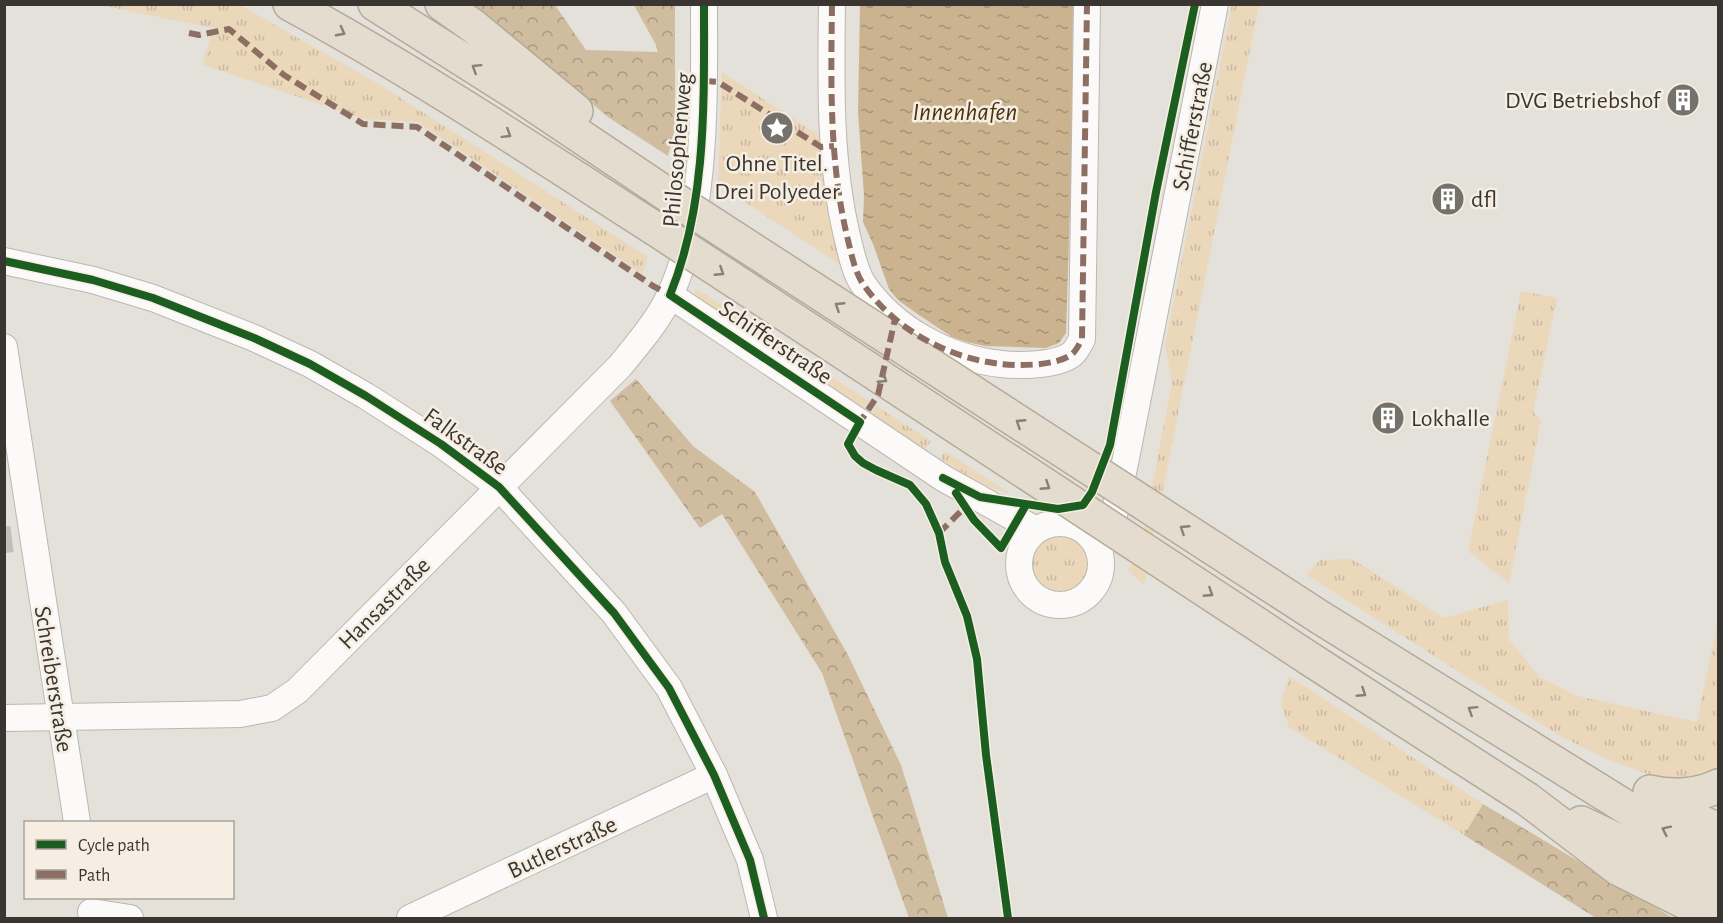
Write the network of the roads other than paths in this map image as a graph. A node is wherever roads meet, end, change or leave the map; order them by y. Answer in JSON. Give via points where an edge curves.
{"nodes":[{"id":1,"x":290,"y":4,"type":"edge"},
{"id":2,"x":375,"y":4,"type":"edge"},
{"id":3,"x":442,"y":4,"type":"edge"},
{"id":4,"x":704,"y":4,"type":"edge"},
{"id":5,"x":832,"y":4,"type":"edge"},
{"id":6,"x":1087,"y":4,"type":"edge"},
{"id":7,"x":1215,"y":4,"type":"edge"},
{"id":8,"x":668,"y":195,"type":"junction"},
{"id":9,"x":7,"y":262,"type":"edge"},
{"id":10,"x":670,"y":295,"type":"junction"},
{"id":11,"x":4,"y":347,"type":"edge"},
{"id":12,"x":1126,"y":458,"type":"junction"},
{"id":13,"x":943,"y":478,"type":"junction"},
{"id":14,"x":499,"y":487,"type":"junction"},
{"id":15,"x":1081,"y":528,"type":"junction"},
{"id":16,"x":1036,"y":530,"type":"junction"},
{"id":17,"x":1021,"y":550,"type":"junction"},
{"id":18,"x":1099,"y":550,"type":"junction"},
{"id":19,"x":59,"y":716,"type":"junction"},
{"id":20,"x":4,"y":718,"type":"edge"},
{"id":21,"x":1521,"y":741,"type":"junction"},
{"id":22,"x":714,"y":775,"type":"junction"},
{"id":23,"x":1719,"y":786,"type":"edge"},
{"id":24,"x":1630,"y":788,"type":"junction"},
{"id":25,"x":77,"y":821,"type":"edge"},
{"id":26,"x":1719,"y":830,"type":"edge"},
{"id":27,"x":1719,"y":856,"type":"edge"},
{"id":28,"x":90,"y":909,"type":"edge"},
{"id":29,"x":1712,"y":909,"type":"edge"},
{"id":30,"x":130,"y":918,"type":"edge"},
{"id":31,"x":410,"y":918,"type":"edge"},
{"id":32,"x":764,"y":918,"type":"edge"}],
"edges":[{"from":1,"to":29,"type":"highway","one_way":true,"bridge":true,"via":[[515,138],[654,228],[1527,799],[1619,869]]},
{"from":8,"to":2,"type":"highway","one_way":true},
{"from":3,"to":8,"type":"highway","via":[[582,116]]},
{"from":4,"to":10,"type":"street","name":"Philosophenweg","via":[[699,172],[688,240]]},
{"from":5,"to":6,"type":"street","via":[[834,146],[843,220],[862,283],[895,319],[921,338],[946,351],[1011,365],[1051,363],[1066,358],[1082,339]]},
{"from":7,"to":12,"type":"street","name":"Schifferstraße"},
{"from":21,"to":8,"type":"highway","one_way":true,"bridge":true,"via":[[1321,618]]},
{"from":9,"to":14,"type":"street","name":"Falkstraße","via":[[143,295],[254,338],[366,396]]},
{"from":10,"to":13,"type":"street","name":"Schifferstraße"},
{"from":10,"to":14,"type":"street","name":"Hansastraße","via":[[620,366]]},
{"from":11,"to":19,"type":"street","name":"Schreiberstraße","via":[[22,537]]},
{"from":12,"to":15,"type":"street","name":"Schifferstraße","via":[[1105,507]]},
{"from":12,"to":18,"type":"street","name":"Schifferstraße","via":[[1112,524]]},
{"from":13,"to":16,"type":"street","name":"Schifferstraße"},
{"from":13,"to":17,"type":"street","name":"Schifferstraße"},
{"from":14,"to":19,"type":"street","name":"Hansastraße","via":[[297,691],[272,708],[240,714]]},
{"from":14,"to":22,"type":"street","name":"Falkstraße","via":[[615,613],[669,688]]},
{"from":15,"to":16,"type":"street","via":[[1052,523]]},
{"from":15,"to":18,"type":"street"},
{"from":16,"to":17,"type":"street"},
{"from":17,"to":18,"type":"street","name":"Schifferstraße","via":[[1018,564],[1026,589],[1053,606],[1069,605],[1094,588],[1102,563]]},
{"from":19,"to":20,"type":"street","name":"Hansastraße"},
{"from":19,"to":25,"type":"street","name":"Schreiberstraße"},
{"from":21,"to":24,"type":"highway"},
{"from":27,"to":21,"type":"highway","one_way":true,"via":[[1645,819]]},
{"from":22,"to":31,"type":"street","name":"Butlerstraße"},
{"from":22,"to":32,"type":"street","name":"Falkstraße","via":[[750,860]]},
{"from":23,"to":24,"type":"highway","via":[[1708,791],[1664,795]]},
{"from":24,"to":26,"type":"highway"},
{"from":28,"to":30,"type":"street"}]}
